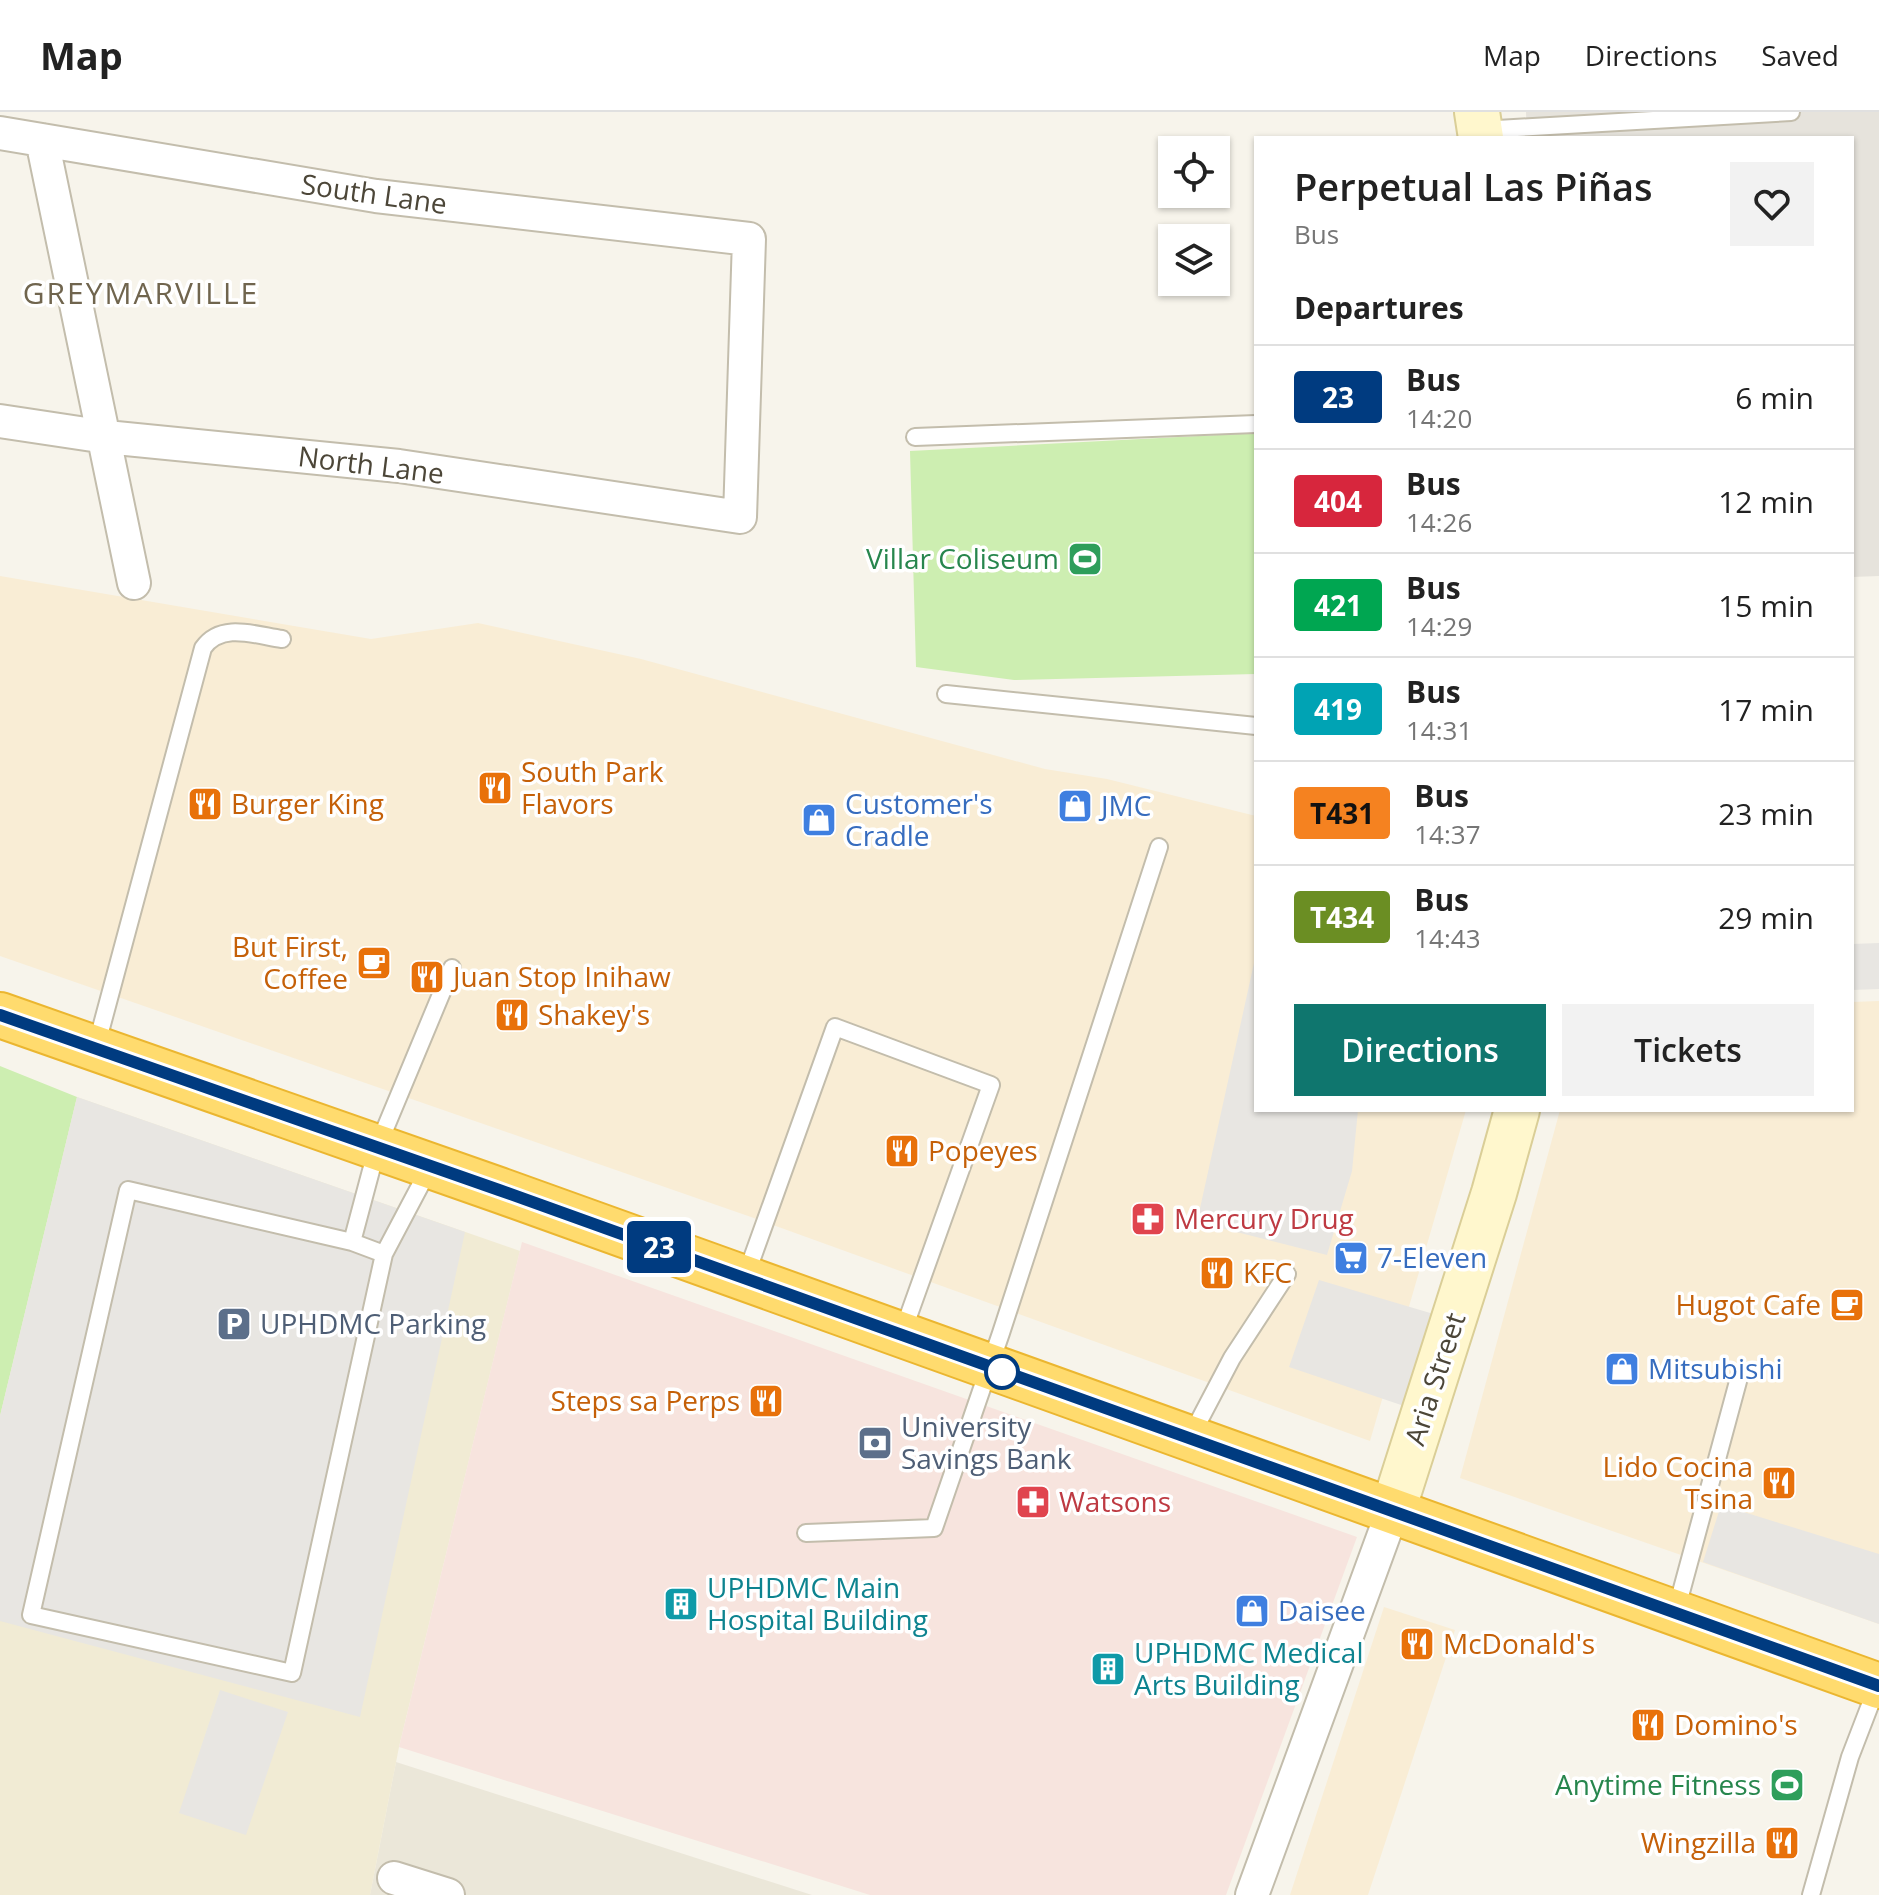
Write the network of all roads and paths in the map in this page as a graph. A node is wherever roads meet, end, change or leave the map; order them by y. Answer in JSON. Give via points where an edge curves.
{"nodes":[{"id":1,"x":1791,"y":112,"type":"edge"},
{"id":2,"x":1479,"y":127,"type":"edge"},
{"id":3,"x":0,"y":133,"type":"edge"},
{"id":4,"x":42,"y":140,"type":"junction"},
{"id":5,"x":0,"y":421,"type":"edge"},
{"id":6,"x":1254,"y":424,"type":"edge"},
{"id":7,"x":106,"y":437,"type":"junction"},
{"id":8,"x":915,"y":437,"type":"dead end"},
{"id":9,"x":740,"y":517,"type":"joint"},
{"id":10,"x":134,"y":583,"type":"dead end"},
{"id":11,"x":282,"y":639,"type":"dead end"},
{"id":12,"x":946,"y":694,"type":"dead end"},
{"id":13,"x":1254,"y":726,"type":"edge"},
{"id":14,"x":1159,"y":847,"type":"dead end"},
{"id":15,"x":452,"y":968,"type":"dead end"},
{"id":16,"x":0,"y":1015,"type":"edge"},
{"id":17,"x":96,"y":1049,"type":"junction"},
{"id":18,"x":1516,"y":1112,"type":"edge"},
{"id":19,"x":377,"y":1148,"type":"junction"},
{"id":20,"x":431,"y":1165,"type":"junction"},
{"id":21,"x":352,"y":1242,"type":"junction"},
{"id":22,"x":384,"y":1254,"type":"junction"},
{"id":23,"x":1287,"y":1274,"type":"dead end"},
{"id":24,"x":745,"y":1278,"type":"junction"},
{"id":25,"x":902,"y":1335,"type":"junction"},
{"id":26,"x":989,"y":1367,"type":"junction"},
{"id":27,"x":1740,"y":1374,"type":"dead end"},
{"id":28,"x":1190,"y":1439,"type":"junction"},
{"id":29,"x":1393,"y":1510,"type":"junction"},
{"id":30,"x":806,"y":1533,"type":"dead end"},
{"id":31,"x":1675,"y":1614,"type":"junction"},
{"id":32,"x":1878,"y":1686,"type":"edge"},
{"id":33,"x":394,"y":1878,"type":"dead end"},
{"id":34,"x":448,"y":1895,"type":"edge"},
{"id":35,"x":1252,"y":1895,"type":"edge"},
{"id":36,"x":1811,"y":1895,"type":"edge"}],
"edges":[{"from":1,"to":2,"type":"lane"},
{"from":3,"to":4,"type":"street","name":"South Lane"},
{"from":4,"to":7,"type":"street"},
{"from":4,"to":9,"type":"street","name":"South Lane","via":[[376,196],[749,239]]},
{"from":5,"to":7,"type":"street","name":"North Lane"},
{"from":6,"to":8,"type":"lane"},
{"from":7,"to":9,"type":"street","name":"North Lane","via":[[399,466]]},
{"from":7,"to":10,"type":"street"},
{"from":11,"to":17,"type":"lane","via":[[229,632],[208,640],[203,648]]},
{"from":12,"to":13,"type":"lane"},
{"from":14,"to":26,"type":"lane"},
{"from":15,"to":19,"type":"lane"},
{"from":16,"to":17,"type":"highway"},
{"from":17,"to":19,"type":"highway"},
{"from":18,"to":29,"type":"street","name":"Aria Street"},
{"from":19,"to":20,"type":"highway"},
{"from":19,"to":21,"type":"lane"},
{"from":20,"to":22,"type":"lane"},
{"from":20,"to":24,"type":"highway"},
{"from":21,"to":22,"type":"lane"},
{"from":21,"to":22,"type":"lane","via":[[128,1190],[31,1615],[292,1673]]},
{"from":23,"to":28,"type":"lane","via":[[1232,1358]]},
{"from":24,"to":25,"type":"highway"},
{"from":24,"to":25,"type":"lane","via":[[835,1027],[991,1085]]},
{"from":25,"to":26,"type":"highway"},
{"from":26,"to":28,"type":"highway"},
{"from":26,"to":30,"type":"lane","via":[[934,1528]]},
{"from":27,"to":31,"type":"lane"},
{"from":28,"to":29,"type":"highway"},
{"from":29,"to":31,"type":"highway"},
{"from":29,"to":35,"type":"street"},
{"from":31,"to":32,"type":"highway"},
{"from":32,"to":36,"type":"lane","via":[[1856,1739]]},
{"from":33,"to":34,"type":"street"}]}
